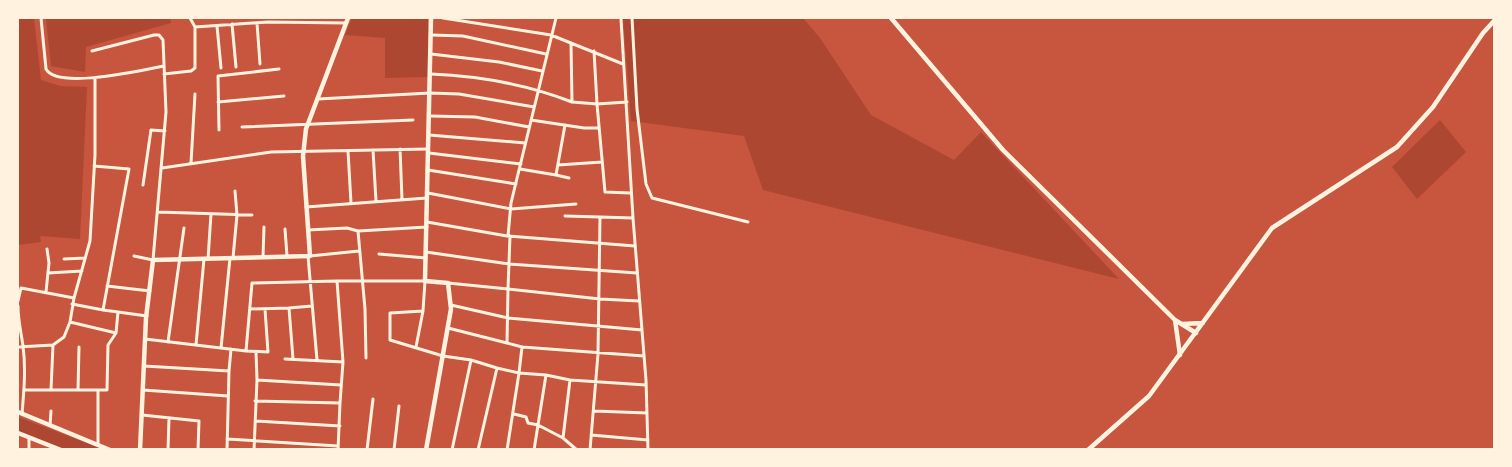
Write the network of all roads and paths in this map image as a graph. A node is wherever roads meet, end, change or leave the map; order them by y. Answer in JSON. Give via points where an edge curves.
{"nodes":[{"id":1,"x":41,"y":18,"type":"edge"},
{"id":2,"x":190,"y":18,"type":"edge"},
{"id":3,"x":348,"y":18,"type":"edge"},
{"id":4,"x":432,"y":18,"type":"edge"},
{"id":5,"x":443,"y":18,"type":"edge"},
{"id":6,"x":555,"y":18,"type":"edge"},
{"id":7,"x":632,"y":18,"type":"edge"},
{"id":8,"x":891,"y":18,"type":"edge"},
{"id":9,"x":621,"y":19,"type":"dead end"},
{"id":10,"x":268,"y":20,"type":"edge"},
{"id":11,"x":1494,"y":20,"type":"edge"},
{"id":12,"x":257,"y":23,"type":"junction"},
{"id":13,"x":232,"y":24,"type":"junction"},
{"id":14,"x":346,"y":24,"type":"junction"},
{"id":15,"x":216,"y":26,"type":"junction"},
{"id":16,"x":195,"y":27,"type":"junction"},
{"id":17,"x":432,"y":35,"type":"junction"},
{"id":18,"x":551,"y":35,"type":"junction"},
{"id":19,"x":571,"y":42,"type":"junction"},
{"id":20,"x":92,"y":51,"type":"dead end"},
{"id":21,"x":594,"y":51,"type":"junction"},
{"id":22,"x":431,"y":54,"type":"junction"},
{"id":23,"x":546,"y":54,"type":"junction"},
{"id":24,"x":260,"y":64,"type":"dead end"},
{"id":25,"x":623,"y":64,"type":"junction"},
{"id":26,"x":164,"y":66,"type":"junction"},
{"id":27,"x":236,"y":67,"type":"dead end"},
{"id":28,"x":221,"y":68,"type":"dead end"},
{"id":29,"x":278,"y":69,"type":"dead end"},
{"id":30,"x":542,"y":72,"type":"junction"},
{"id":31,"x":164,"y":74,"type":"junction"},
{"id":32,"x":431,"y":74,"type":"junction"},
{"id":33,"x":95,"y":78,"type":"junction"},
{"id":34,"x":538,"y":89,"type":"junction"},
{"id":35,"x":430,"y":93,"type":"junction"},
{"id":36,"x":195,"y":94,"type":"dead end"},
{"id":37,"x":284,"y":96,"type":"dead end"},
{"id":38,"x":317,"y":99,"type":"junction"},
{"id":39,"x":218,"y":102,"type":"junction"},
{"id":40,"x":572,"y":102,"type":"junction"},
{"id":41,"x":627,"y":102,"type":"junction"},
{"id":42,"x":597,"y":104,"type":"junction"},
{"id":43,"x":534,"y":107,"type":"junction"},
{"id":44,"x":430,"y":116,"type":"junction"},
{"id":45,"x":413,"y":120,"type":"dead end"},
{"id":46,"x":531,"y":120,"type":"junction"},
{"id":47,"x":307,"y":125,"type":"junction"},
{"id":48,"x":565,"y":125,"type":"junction"},
{"id":49,"x":242,"y":127,"type":"dead end"},
{"id":50,"x":529,"y":127,"type":"junction"},
{"id":51,"x":599,"y":128,"type":"junction"},
{"id":52,"x":165,"y":130,"type":"junction"},
{"id":53,"x":219,"y":130,"type":"dead end"},
{"id":54,"x":429,"y":135,"type":"junction"},
{"id":55,"x":526,"y":143,"type":"junction"},
{"id":56,"x":400,"y":149,"type":"junction"},
{"id":57,"x":303,"y":150,"type":"junction"},
{"id":58,"x":348,"y":150,"type":"junction"},
{"id":59,"x":373,"y":150,"type":"junction"},
{"id":60,"x":429,"y":151,"type":"junction"},
{"id":61,"x":602,"y":162,"type":"junction"},
{"id":62,"x":191,"y":163,"type":"junction"},
{"id":63,"x":521,"y":164,"type":"junction"},
{"id":64,"x":558,"y":165,"type":"junction"},
{"id":65,"x":94,"y":166,"type":"junction"},
{"id":66,"x":162,"y":168,"type":"junction"},
{"id":67,"x":520,"y":169,"type":"junction"},
{"id":68,"x":428,"y":170,"type":"junction"},
{"id":69,"x":556,"y":175,"type":"junction"},
{"id":70,"x":569,"y":178,"type":"dead end"},
{"id":71,"x":516,"y":184,"type":"junction"},
{"id":72,"x":143,"y":185,"type":"dead end"},
{"id":73,"x":235,"y":191,"type":"dead end"},
{"id":74,"x":631,"y":193,"type":"junction"},
{"id":75,"x":427,"y":196,"type":"junction"},
{"id":76,"x":402,"y":199,"type":"junction"},
{"id":77,"x":376,"y":201,"type":"junction"},
{"id":78,"x":351,"y":203,"type":"junction"},
{"id":79,"x":576,"y":204,"type":"dead end"},
{"id":80,"x":306,"y":207,"type":"junction"},
{"id":81,"x":511,"y":208,"type":"junction"},
{"id":82,"x":158,"y":212,"type":"junction"},
{"id":83,"x":211,"y":214,"type":"junction"},
{"id":84,"x":237,"y":215,"type":"junction"},
{"id":85,"x":252,"y":215,"type":"dead end"},
{"id":86,"x":565,"y":216,"type":"dead end"},
{"id":87,"x":600,"y":217,"type":"junction"},
{"id":88,"x":633,"y":218,"type":"junction"},
{"id":89,"x":748,"y":222,"type":"dead end"},
{"id":90,"x":427,"y":224,"type":"junction"},
{"id":91,"x":264,"y":227,"type":"dead end"},
{"id":92,"x":184,"y":228,"type":"dead end"},
{"id":93,"x":286,"y":229,"type":"dead end"},
{"id":94,"x":308,"y":230,"type":"junction"},
{"id":95,"x":358,"y":231,"type":"junction"},
{"id":96,"x":509,"y":236,"type":"junction"},
{"id":97,"x":600,"y":244,"type":"junction"},
{"id":98,"x":635,"y":246,"type":"junction"},
{"id":99,"x":47,"y":249,"type":"dead end"},
{"id":100,"x":360,"y":251,"type":"junction"},
{"id":101,"x":379,"y":254,"type":"dead end"},
{"id":102,"x":426,"y":255,"type":"junction"},
{"id":103,"x":134,"y":256,"type":"dead end"},
{"id":104,"x":287,"y":256,"type":"junction"},
{"id":105,"x":309,"y":256,"type":"junction"},
{"id":106,"x":263,"y":257,"type":"junction"},
{"id":107,"x":64,"y":258,"type":"dead end"},
{"id":108,"x":85,"y":258,"type":"junction"},
{"id":109,"x":231,"y":258,"type":"junction"},
{"id":110,"x":180,"y":259,"type":"junction"},
{"id":111,"x":206,"y":259,"type":"junction"},
{"id":112,"x":153,"y":260,"type":"junction"},
{"id":113,"x":509,"y":264,"type":"junction"},
{"id":114,"x":82,"y":271,"type":"junction"},
{"id":115,"x":600,"y":272,"type":"junction"},
{"id":116,"x":48,"y":273,"type":"junction"},
{"id":117,"x":637,"y":273,"type":"junction"},
{"id":118,"x":337,"y":281,"type":"junction"},
{"id":119,"x":363,"y":281,"type":"junction"},
{"id":120,"x":425,"y":281,"type":"junction"},
{"id":121,"x":310,"y":283,"type":"junction"},
{"id":122,"x":448,"y":283,"type":"junction"},
{"id":123,"x":107,"y":286,"type":"junction"},
{"id":124,"x":508,"y":289,"type":"junction"},
{"id":125,"x":150,"y":291,"type":"junction"},
{"id":126,"x":46,"y":292,"type":"junction"},
{"id":127,"x":74,"y":298,"type":"junction"},
{"id":128,"x":600,"y":299,"type":"junction"},
{"id":129,"x":18,"y":301,"type":"edge"},
{"id":130,"x":639,"y":301,"type":"junction"},
{"id":131,"x":72,"y":304,"type":"junction"},
{"id":132,"x":451,"y":305,"type":"junction"},
{"id":133,"x":18,"y":306,"type":"edge"},
{"id":134,"x":312,"y":306,"type":"junction"},
{"id":135,"x":289,"y":308,"type":"junction"},
{"id":136,"x":252,"y":309,"type":"junction"},
{"id":137,"x":265,"y":309,"type":"junction"},
{"id":138,"x":103,"y":310,"type":"junction"},
{"id":139,"x":423,"y":311,"type":"junction"},
{"id":140,"x":118,"y":312,"type":"junction"},
{"id":141,"x":147,"y":316,"type":"junction"},
{"id":142,"x":508,"y":318,"type":"junction"},
{"id":143,"x":1175,"y":320,"type":"junction"},
{"id":144,"x":70,"y":322,"type":"junction"},
{"id":145,"x":1203,"y":323,"type":"junction"},
{"id":146,"x":1182,"y":324,"type":"junction"},
{"id":147,"x":599,"y":325,"type":"junction"},
{"id":148,"x":448,"y":328,"type":"junction"},
{"id":149,"x":642,"y":330,"type":"junction"},
{"id":150,"x":116,"y":332,"type":"junction"},
{"id":151,"x":1196,"y":334,"type":"junction"},
{"id":152,"x":145,"y":339,"type":"junction"},
{"id":153,"x":168,"y":342,"type":"junction"},
{"id":154,"x":507,"y":343,"type":"junction"},
{"id":155,"x":54,"y":344,"type":"junction"},
{"id":156,"x":196,"y":345,"type":"junction"},
{"id":157,"x":18,"y":347,"type":"edge"},
{"id":158,"x":23,"y":347,"type":"junction"},
{"id":159,"x":80,"y":347,"type":"dead end"},
{"id":160,"x":522,"y":347,"type":"junction"},
{"id":161,"x":221,"y":348,"type":"junction"},
{"id":162,"x":416,"y":348,"type":"junction"},
{"id":163,"x":230,"y":349,"type":"junction"},
{"id":164,"x":246,"y":351,"type":"junction"},
{"id":165,"x":256,"y":352,"type":"junction"},
{"id":166,"x":598,"y":354,"type":"junction"},
{"id":167,"x":1180,"y":355,"type":"junction"},
{"id":168,"x":443,"y":356,"type":"junction"},
{"id":169,"x":644,"y":356,"type":"junction"},
{"id":170,"x":366,"y":358,"type":"dead end"},
{"id":171,"x":286,"y":359,"type":"dead end"},
{"id":172,"x":293,"y":359,"type":"junction"},
{"id":173,"x":317,"y":360,"type":"junction"},
{"id":174,"x":471,"y":360,"type":"junction"},
{"id":175,"x":342,"y":362,"type":"junction"},
{"id":176,"x":144,"y":366,"type":"junction"},
{"id":177,"x":497,"y":368,"type":"junction"},
{"id":178,"x":229,"y":371,"type":"junction"},
{"id":179,"x":519,"y":373,"type":"junction"},
{"id":180,"x":546,"y":375,"type":"junction"},
{"id":181,"x":257,"y":380,"type":"junction"},
{"id":182,"x":570,"y":380,"type":"junction"},
{"id":183,"x":596,"y":383,"type":"junction"},
{"id":184,"x":341,"y":385,"type":"junction"},
{"id":185,"x":646,"y":385,"type":"junction"},
{"id":186,"x":25,"y":390,"type":"junction"},
{"id":187,"x":51,"y":390,"type":"junction"},
{"id":188,"x":78,"y":390,"type":"junction"},
{"id":189,"x":98,"y":390,"type":"junction"},
{"id":190,"x":143,"y":390,"type":"junction"},
{"id":191,"x":228,"y":396,"type":"junction"},
{"id":192,"x":373,"y":399,"type":"dead end"},
{"id":193,"x":255,"y":401,"type":"junction"},
{"id":194,"x":340,"y":403,"type":"junction"},
{"id":195,"x":399,"y":406,"type":"dead end"},
{"id":196,"x":51,"y":411,"type":"dead end"},
{"id":197,"x":594,"y":411,"type":"junction"},
{"id":198,"x":20,"y":413,"type":"edge"},
{"id":199,"x":647,"y":413,"type":"junction"},
{"id":200,"x":514,"y":414,"type":"junction"},
{"id":201,"x":142,"y":415,"type":"junction"},
{"id":202,"x":169,"y":418,"type":"junction"},
{"id":203,"x":256,"y":421,"type":"junction"},
{"id":204,"x":50,"y":425,"type":"junction"},
{"id":205,"x":538,"y":425,"type":"junction"},
{"id":206,"x":340,"y":426,"type":"junction"},
{"id":207,"x":18,"y":433,"type":"edge"},
{"id":208,"x":591,"y":435,"type":"junction"},
{"id":209,"x":29,"y":437,"type":"junction"},
{"id":210,"x":563,"y":438,"type":"junction"},
{"id":211,"x":227,"y":439,"type":"junction"},
{"id":212,"x":648,"y":440,"type":"junction"},
{"id":213,"x":255,"y":441,"type":"junction"},
{"id":214,"x":98,"y":445,"type":"junction"},
{"id":215,"x":55,"y":448,"type":"edge"},
{"id":216,"x":338,"y":448,"type":"edge"},
{"id":217,"x":578,"y":449,"type":"edge"},
{"id":218,"x":28,"y":450,"type":"edge"},
{"id":219,"x":61,"y":450,"type":"edge"},
{"id":220,"x":110,"y":450,"type":"edge"},
{"id":221,"x":140,"y":450,"type":"edge"},
{"id":222,"x":168,"y":450,"type":"edge"},
{"id":223,"x":198,"y":450,"type":"edge"},
{"id":224,"x":227,"y":450,"type":"edge"},
{"id":225,"x":254,"y":450,"type":"edge"},
{"id":226,"x":367,"y":450,"type":"edge"},
{"id":227,"x":394,"y":450,"type":"edge"},
{"id":228,"x":426,"y":450,"type":"edge"},
{"id":229,"x":452,"y":450,"type":"edge"},
{"id":230,"x":478,"y":450,"type":"edge"},
{"id":231,"x":507,"y":450,"type":"edge"},
{"id":232,"x":534,"y":450,"type":"edge"},
{"id":233,"x":590,"y":450,"type":"edge"},
{"id":234,"x":648,"y":450,"type":"edge"},
{"id":235,"x":1088,"y":450,"type":"edge"}],
"edges":[{"from":1,"to":33,"type":"street","via":[[49,74],[56,78]]},
{"from":2,"to":16,"type":"street"},
{"from":3,"to":14,"type":"street"},
{"from":4,"to":17,"type":"street"},
{"from":5,"to":18,"type":"street"},
{"from":6,"to":18,"type":"street"},
{"from":7,"to":89,"type":"street","via":[[638,119],[646,184],[652,198]]},
{"from":8,"to":143,"type":"street","via":[[1003,150]]},
{"from":9,"to":25,"type":"street"},
{"from":10,"to":12,"type":"street"},
{"from":10,"to":14,"type":"street"},
{"from":11,"to":145,"type":"street","via":[[1433,108],[1397,147],[1272,228]]},
{"from":12,"to":13,"type":"street"},
{"from":12,"to":24,"type":"street"},
{"from":13,"to":15,"type":"street"},
{"from":13,"to":27,"type":"street"},
{"from":14,"to":38,"type":"street"},
{"from":15,"to":16,"type":"street"},
{"from":15,"to":28,"type":"street"},
{"from":16,"to":31,"type":"street","via":[[195,68]]},
{"from":17,"to":22,"type":"street"},
{"from":17,"to":23,"type":"street","via":[[463,36]]},
{"from":18,"to":19,"type":"street"},
{"from":18,"to":23,"type":"street"},
{"from":19,"to":21,"type":"street"},
{"from":19,"to":40,"type":"street"},
{"from":20,"to":26,"type":"street","via":[[159,35],[163,40]]},
{"from":21,"to":25,"type":"street"},
{"from":21,"to":42,"type":"street"},
{"from":22,"to":30,"type":"street","via":[[500,62]]},
{"from":22,"to":32,"type":"street"},
{"from":23,"to":30,"type":"street"},
{"from":25,"to":41,"type":"street"},
{"from":26,"to":31,"type":"street"},
{"from":26,"to":33,"type":"street"},
{"from":29,"to":39,"type":"street","via":[[218,76]]},
{"from":30,"to":34,"type":"street"},
{"from":31,"to":52,"type":"street"},
{"from":32,"to":34,"type":"street","via":[[459,75]]},
{"from":32,"to":35,"type":"street"},
{"from":33,"to":65,"type":"street"},
{"from":34,"to":40,"type":"street"},
{"from":34,"to":43,"type":"street"},
{"from":35,"to":38,"type":"street"},
{"from":35,"to":43,"type":"street","via":[[459,94]]},
{"from":35,"to":44,"type":"street"},
{"from":36,"to":62,"type":"street"},
{"from":37,"to":39,"type":"street"},
{"from":38,"to":47,"type":"street"},
{"from":39,"to":53,"type":"street"},
{"from":40,"to":42,"type":"street"},
{"from":41,"to":42,"type":"street"},
{"from":41,"to":74,"type":"street"},
{"from":42,"to":51,"type":"street"},
{"from":43,"to":46,"type":"street"},
{"from":44,"to":50,"type":"street","via":[[475,117]]},
{"from":44,"to":54,"type":"street"},
{"from":45,"to":47,"type":"street"},
{"from":46,"to":48,"type":"street"},
{"from":46,"to":50,"type":"street"},
{"from":47,"to":49,"type":"street"},
{"from":47,"to":57,"type":"street"},
{"from":48,"to":51,"type":"street"},
{"from":48,"to":64,"type":"street"},
{"from":50,"to":55,"type":"street"},
{"from":51,"to":61,"type":"street"},
{"from":52,"to":66,"type":"street"},
{"from":52,"to":72,"type":"street","via":[[151,130]]},
{"from":54,"to":55,"type":"street"},
{"from":54,"to":60,"type":"street"},
{"from":55,"to":63,"type":"street"},
{"from":56,"to":59,"type":"street"},
{"from":56,"to":60,"type":"street"},
{"from":56,"to":76,"type":"street"},
{"from":57,"to":58,"type":"street"},
{"from":57,"to":62,"type":"street"},
{"from":57,"to":80,"type":"street"},
{"from":58,"to":59,"type":"street"},
{"from":58,"to":78,"type":"street"},
{"from":59,"to":77,"type":"street"},
{"from":60,"to":63,"type":"street"},
{"from":60,"to":68,"type":"street"},
{"from":61,"to":64,"type":"street"},
{"from":61,"to":74,"type":"street","via":[[605,192]]},
{"from":62,"to":66,"type":"street"},
{"from":63,"to":67,"type":"street"},
{"from":64,"to":69,"type":"street"},
{"from":65,"to":108,"type":"street","via":[[90,241]]},
{"from":65,"to":123,"type":"street","via":[[129,169]]},
{"from":66,"to":82,"type":"street"},
{"from":67,"to":69,"type":"street"},
{"from":67,"to":71,"type":"street"},
{"from":68,"to":71,"type":"street"},
{"from":68,"to":75,"type":"street"},
{"from":69,"to":70,"type":"street"},
{"from":71,"to":81,"type":"street"},
{"from":73,"to":84,"type":"street"},
{"from":74,"to":88,"type":"street"},
{"from":75,"to":76,"type":"street"},
{"from":75,"to":81,"type":"street"},
{"from":75,"to":90,"type":"street"},
{"from":76,"to":77,"type":"street"},
{"from":77,"to":78,"type":"street"},
{"from":78,"to":80,"type":"street"},
{"from":79,"to":81,"type":"street"},
{"from":80,"to":94,"type":"street"},
{"from":81,"to":96,"type":"street"},
{"from":82,"to":83,"type":"street"},
{"from":82,"to":112,"type":"street"},
{"from":83,"to":84,"type":"street"},
{"from":83,"to":111,"type":"street"},
{"from":84,"to":85,"type":"street"},
{"from":84,"to":109,"type":"street"},
{"from":86,"to":87,"type":"street"},
{"from":87,"to":88,"type":"street"},
{"from":87,"to":97,"type":"street"},
{"from":88,"to":98,"type":"street"},
{"from":90,"to":95,"type":"street"},
{"from":90,"to":96,"type":"street"},
{"from":90,"to":102,"type":"street"},
{"from":91,"to":106,"type":"street"},
{"from":92,"to":110,"type":"street"},
{"from":93,"to":104,"type":"street"},
{"from":94,"to":95,"type":"street","via":[[347,228]]},
{"from":94,"to":105,"type":"street"},
{"from":95,"to":100,"type":"street"},
{"from":96,"to":97,"type":"street"},
{"from":96,"to":113,"type":"street"},
{"from":97,"to":98,"type":"street"},
{"from":97,"to":115,"type":"street"},
{"from":98,"to":117,"type":"street"},
{"from":99,"to":116,"type":"street"},
{"from":100,"to":105,"type":"street"},
{"from":100,"to":119,"type":"street"},
{"from":101,"to":102,"type":"street"},
{"from":102,"to":113,"type":"street"},
{"from":102,"to":120,"type":"street"},
{"from":103,"to":112,"type":"street"},
{"from":104,"to":105,"type":"street"},
{"from":104,"to":106,"type":"street"},
{"from":105,"to":121,"type":"street"},
{"from":106,"to":109,"type":"street"},
{"from":107,"to":108,"type":"street"},
{"from":108,"to":114,"type":"street"},
{"from":109,"to":111,"type":"street"},
{"from":109,"to":161,"type":"street"},
{"from":110,"to":111,"type":"street"},
{"from":110,"to":112,"type":"street"},
{"from":110,"to":153,"type":"street"},
{"from":111,"to":156,"type":"street"},
{"from":112,"to":125,"type":"street"},
{"from":113,"to":115,"type":"street"},
{"from":113,"to":124,"type":"street"},
{"from":114,"to":116,"type":"street"},
{"from":114,"to":127,"type":"street"},
{"from":115,"to":117,"type":"street"},
{"from":115,"to":128,"type":"street"},
{"from":116,"to":126,"type":"street"},
{"from":117,"to":130,"type":"street"},
{"from":118,"to":119,"type":"street"},
{"from":118,"to":121,"type":"street"},
{"from":118,"to":175,"type":"street"},
{"from":119,"to":120,"type":"street"},
{"from":119,"to":170,"type":"street"},
{"from":120,"to":122,"type":"street"},
{"from":120,"to":139,"type":"street"},
{"from":121,"to":134,"type":"street"},
{"from":121,"to":136,"type":"street","via":[[252,283]]},
{"from":122,"to":124,"type":"street"},
{"from":122,"to":132,"type":"street"},
{"from":123,"to":125,"type":"street"},
{"from":123,"to":138,"type":"street"},
{"from":124,"to":128,"type":"street"},
{"from":124,"to":142,"type":"street"},
{"from":125,"to":141,"type":"street"},
{"from":126,"to":127,"type":"street"},
{"from":126,"to":129,"type":"street","via":[[21,288]]},
{"from":127,"to":131,"type":"street"},
{"from":128,"to":130,"type":"street"},
{"from":128,"to":147,"type":"street"},
{"from":130,"to":149,"type":"street"},
{"from":131,"to":138,"type":"street"},
{"from":131,"to":144,"type":"street"},
{"from":132,"to":142,"type":"street"},
{"from":132,"to":148,"type":"street"},
{"from":133,"to":158,"type":"street"},
{"from":134,"to":135,"type":"street"},
{"from":134,"to":173,"type":"street"},
{"from":135,"to":137,"type":"street"},
{"from":135,"to":172,"type":"street"},
{"from":136,"to":137,"type":"street"},
{"from":136,"to":164,"type":"street"},
{"from":137,"to":165,"type":"street","via":[[268,352]]},
{"from":138,"to":140,"type":"street"},
{"from":139,"to":162,"type":"street"},
{"from":139,"to":162,"type":"street","via":[[390,313],[390,340]]},
{"from":140,"to":141,"type":"street"},
{"from":140,"to":150,"type":"street"},
{"from":141,"to":152,"type":"street"},
{"from":142,"to":147,"type":"street"},
{"from":142,"to":154,"type":"street"},
{"from":143,"to":146,"type":"street"},
{"from":143,"to":167,"type":"street"},
{"from":144,"to":150,"type":"street"},
{"from":144,"to":155,"type":"street","via":[[64,337]]},
{"from":145,"to":146,"type":"street"},
{"from":145,"to":151,"type":"street"},
{"from":146,"to":151,"type":"street"},
{"from":147,"to":149,"type":"street"},
{"from":147,"to":166,"type":"street"},
{"from":148,"to":154,"type":"street"},
{"from":148,"to":168,"type":"street"},
{"from":149,"to":169,"type":"street"},
{"from":150,"to":189,"type":"street","via":[[108,345],[107,390]]},
{"from":151,"to":167,"type":"street"},
{"from":152,"to":153,"type":"street"},
{"from":152,"to":176,"type":"street"},
{"from":153,"to":156,"type":"street"},
{"from":154,"to":160,"type":"street"},
{"from":155,"to":158,"type":"street"},
{"from":155,"to":187,"type":"street"},
{"from":156,"to":161,"type":"street"},
{"from":157,"to":158,"type":"street"},
{"from":158,"to":186,"type":"street"},
{"from":159,"to":188,"type":"street"},
{"from":160,"to":166,"type":"street"},
{"from":160,"to":179,"type":"street"},
{"from":161,"to":163,"type":"street"},
{"from":162,"to":168,"type":"street"},
{"from":163,"to":164,"type":"street"},
{"from":163,"to":178,"type":"street"},
{"from":164,"to":165,"type":"street"},
{"from":165,"to":181,"type":"street"},
{"from":166,"to":169,"type":"street"},
{"from":166,"to":183,"type":"street"},
{"from":167,"to":235,"type":"street","via":[[1149,396]]},
{"from":168,"to":174,"type":"street"},
{"from":168,"to":228,"type":"street"},
{"from":169,"to":185,"type":"street"},
{"from":171,"to":172,"type":"street"},
{"from":172,"to":173,"type":"street"},
{"from":173,"to":175,"type":"street"},
{"from":174,"to":177,"type":"street"},
{"from":174,"to":229,"type":"street"},
{"from":175,"to":184,"type":"street"},
{"from":176,"to":178,"type":"street"},
{"from":176,"to":190,"type":"street"},
{"from":177,"to":179,"type":"street"},
{"from":177,"to":230,"type":"street"},
{"from":178,"to":191,"type":"street"},
{"from":179,"to":180,"type":"street"},
{"from":179,"to":200,"type":"street"},
{"from":180,"to":182,"type":"street"},
{"from":180,"to":205,"type":"street"},
{"from":181,"to":184,"type":"street"},
{"from":181,"to":193,"type":"street"},
{"from":182,"to":183,"type":"street"},
{"from":182,"to":210,"type":"street"},
{"from":183,"to":185,"type":"street"},
{"from":183,"to":197,"type":"street"},
{"from":184,"to":194,"type":"street"},
{"from":185,"to":199,"type":"street"},
{"from":186,"to":187,"type":"street"},
{"from":186,"to":198,"type":"street"},
{"from":187,"to":188,"type":"street"},
{"from":188,"to":189,"type":"street"},
{"from":189,"to":214,"type":"street"},
{"from":190,"to":191,"type":"street"},
{"from":190,"to":201,"type":"street"},
{"from":191,"to":211,"type":"street"},
{"from":192,"to":226,"type":"street"},
{"from":193,"to":194,"type":"street"},
{"from":193,"to":203,"type":"street"},
{"from":194,"to":206,"type":"street"},
{"from":195,"to":227,"type":"street"},
{"from":196,"to":204,"type":"street"},
{"from":197,"to":199,"type":"street"},
{"from":197,"to":208,"type":"street"},
{"from":198,"to":204,"type":"street"},
{"from":199,"to":212,"type":"street"},
{"from":200,"to":205,"type":"street"},
{"from":200,"to":231,"type":"street"},
{"from":201,"to":202,"type":"street"},
{"from":201,"to":221,"type":"street"},
{"from":202,"to":222,"type":"street"},
{"from":202,"to":223,"type":"street","via":[[199,421]]},
{"from":203,"to":206,"type":"street"},
{"from":203,"to":213,"type":"street"},
{"from":204,"to":214,"type":"street"},
{"from":205,"to":210,"type":"street"},
{"from":205,"to":232,"type":"street"},
{"from":206,"to":216,"type":"street"},
{"from":207,"to":209,"type":"street"},
{"from":208,"to":212,"type":"street"},
{"from":208,"to":233,"type":"street"},
{"from":209,"to":215,"type":"street"},
{"from":209,"to":218,"type":"street"},
{"from":210,"to":217,"type":"street"},
{"from":211,"to":213,"type":"street"},
{"from":211,"to":224,"type":"street"},
{"from":212,"to":234,"type":"street"},
{"from":213,"to":216,"type":"street"},
{"from":213,"to":225,"type":"street"},
{"from":214,"to":220,"type":"street"},
{"from":215,"to":219,"type":"street"}]}
